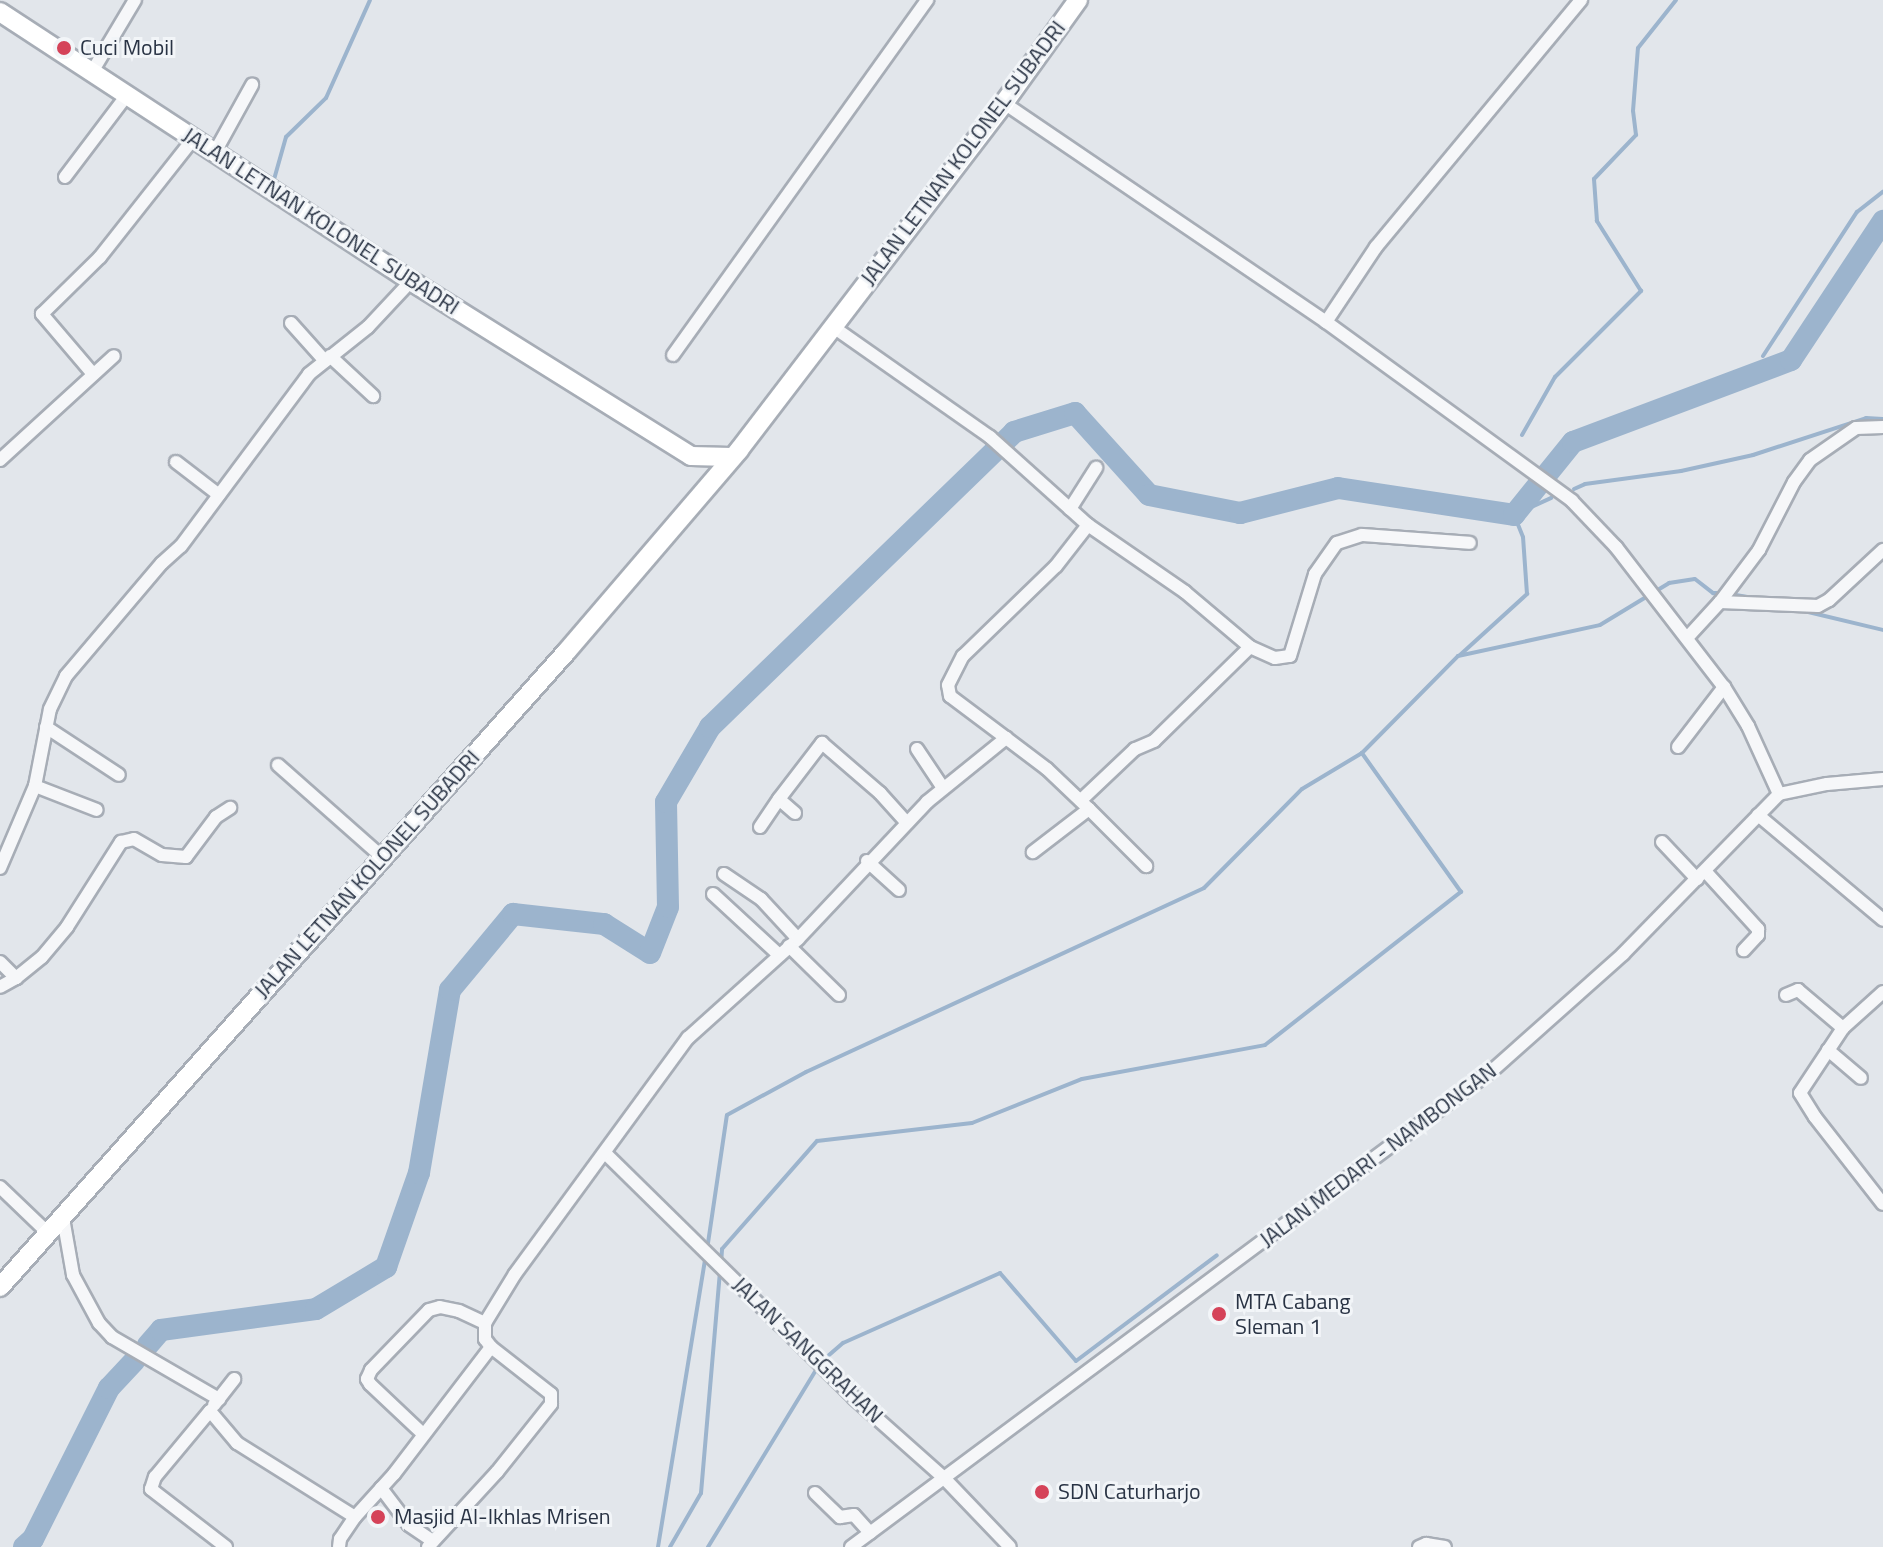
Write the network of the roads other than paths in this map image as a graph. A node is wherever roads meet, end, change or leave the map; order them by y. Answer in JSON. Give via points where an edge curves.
{"nodes":[{"id":1,"x":135,"y":0,"type":"edge"},
{"id":2,"x":927,"y":0,"type":"edge"},
{"id":3,"x":1078,"y":0,"type":"edge"},
{"id":4,"x":1581,"y":0,"type":"edge"},
{"id":5,"x":0,"y":12,"type":"edge"},
{"id":6,"x":92,"y":72,"type":"junction"},
{"id":7,"x":252,"y":85,"type":"dead end"},
{"id":8,"x":127,"y":95,"type":"junction"},
{"id":9,"x":1004,"y":103,"type":"junction"},
{"id":10,"x":194,"y":138,"type":"junction"},
{"id":11,"x":215,"y":152,"type":"junction"},
{"id":12,"x":65,"y":177,"type":"dead end"},
{"id":13,"x":411,"y":281,"type":"junction"},
{"id":14,"x":1326,"y":322,"type":"junction"},
{"id":15,"x":291,"y":323,"type":"dead end"},
{"id":16,"x":832,"y":326,"type":"junction"},
{"id":17,"x":673,"y":355,"type":"dead end"},
{"id":18,"x":114,"y":356,"type":"dead end"},
{"id":19,"x":328,"y":358,"type":"junction"},
{"id":20,"x":93,"y":374,"type":"junction"},
{"id":21,"x":373,"y":396,"type":"dead end"},
{"id":22,"x":1883,"y":427,"type":"edge"},
{"id":23,"x":691,"y":456,"type":"junction"},
{"id":24,"x":731,"y":457,"type":"junction"},
{"id":25,"x":0,"y":460,"type":"edge"},
{"id":26,"x":176,"y":462,"type":"dead end"},
{"id":27,"x":1096,"y":468,"type":"dead end"},
{"id":28,"x":712,"y":480,"type":"junction"},
{"id":29,"x":219,"y":495,"type":"junction"},
{"id":30,"x":1070,"y":509,"type":"junction"},
{"id":31,"x":1088,"y":525,"type":"junction"},
{"id":32,"x":1470,"y":543,"type":"dead end"},
{"id":33,"x":1883,"y":550,"type":"edge"},
{"id":34,"x":1720,"y":602,"type":"junction"},
{"id":35,"x":1687,"y":638,"type":"junction"},
{"id":36,"x":1250,"y":647,"type":"junction"},
{"id":37,"x":1724,"y":687,"type":"junction"},
{"id":38,"x":46,"y":727,"type":"junction"},
{"id":39,"x":1006,"y":738,"type":"junction"},
{"id":40,"x":1678,"y":747,"type":"dead end"},
{"id":41,"x":917,"y":749,"type":"dead end"},
{"id":42,"x":278,"y":765,"type":"dead end"},
{"id":43,"x":119,"y":775,"type":"dead end"},
{"id":44,"x":1883,"y":779,"type":"edge"},
{"id":45,"x":35,"y":786,"type":"junction"},
{"id":46,"x":943,"y":788,"type":"junction"},
{"id":47,"x":1779,"y":794,"type":"junction"},
{"id":48,"x":779,"y":799,"type":"junction"},
{"id":49,"x":1085,"y":805,"type":"junction"},
{"id":50,"x":230,"y":808,"type":"dead end"},
{"id":51,"x":97,"y":810,"type":"dead end"},
{"id":52,"x":795,"y":813,"type":"dead end"},
{"id":53,"x":1758,"y":815,"type":"junction"},
{"id":54,"x":906,"y":822,"type":"junction"},
{"id":55,"x":760,"y":827,"type":"dead end"},
{"id":56,"x":1662,"y":842,"type":"dead end"},
{"id":57,"x":1033,"y":852,"type":"dead end"},
{"id":58,"x":382,"y":857,"type":"junction"},
{"id":59,"x":867,"y":861,"type":"junction"},
{"id":60,"x":1146,"y":866,"type":"dead end"},
{"id":61,"x":0,"y":868,"type":"edge"},
{"id":62,"x":724,"y":874,"type":"dead end"},
{"id":63,"x":1701,"y":875,"type":"junction"},
{"id":64,"x":899,"y":890,"type":"dead end"},
{"id":65,"x":713,"y":894,"type":"dead end"},
{"id":66,"x":1883,"y":920,"type":"edge"},
{"id":67,"x":789,"y":947,"type":"junction"},
{"id":68,"x":1744,"y":950,"type":"dead end"},
{"id":69,"x":0,"y":962,"type":"edge"},
{"id":70,"x":16,"y":978,"type":"junction"},
{"id":71,"x":0,"y":987,"type":"edge"},
{"id":72,"x":1883,"y":992,"type":"edge"},
{"id":73,"x":839,"y":995,"type":"dead end"},
{"id":74,"x":1786,"y":995,"type":"dead end"},
{"id":75,"x":1843,"y":1028,"type":"junction"},
{"id":76,"x":1828,"y":1050,"type":"junction"},
{"id":77,"x":1861,"y":1078,"type":"dead end"},
{"id":78,"x":605,"y":1153,"type":"junction"},
{"id":79,"x":0,"y":1187,"type":"edge"},
{"id":80,"x":1883,"y":1204,"type":"edge"},
{"id":81,"x":63,"y":1218,"type":"junction"},
{"id":82,"x":48,"y":1233,"type":"junction"},
{"id":83,"x":0,"y":1287,"type":"edge"},
{"id":84,"x":485,"y":1323,"type":"junction"},
{"id":85,"x":491,"y":1347,"type":"junction"},
{"id":86,"x":234,"y":1379,"type":"dead end"},
{"id":87,"x":219,"y":1399,"type":"junction"},
{"id":88,"x":210,"y":1411,"type":"junction"},
{"id":89,"x":423,"y":1434,"type":"junction"},
{"id":90,"x":944,"y":1478,"type":"junction"},
{"id":91,"x":381,"y":1488,"type":"junction"},
{"id":92,"x":815,"y":1493,"type":"dead end"},
{"id":93,"x":355,"y":1517,"type":"junction"},
{"id":94,"x":870,"y":1533,"type":"junction"},
{"id":95,"x":431,"y":1544,"type":"edge"},
{"id":96,"x":226,"y":1547,"type":"edge"},
{"id":97,"x":339,"y":1547,"type":"edge"},
{"id":98,"x":851,"y":1547,"type":"edge"},
{"id":99,"x":1010,"y":1547,"type":"edge"},
{"id":100,"x":1419,"y":1547,"type":"edge"},
{"id":101,"x":1445,"y":1547,"type":"edge"}],
"edges":[{"from":1,"to":6,"type":"street"},
{"from":2,"to":17,"type":"street"},
{"from":3,"to":9,"type":"main road","name":"JALAN LETNAN KOLONEL SUBADRI"},
{"from":4,"to":14,"type":"street","via":[[1376,247]]},
{"from":5,"to":6,"type":"main road","name":"JALAN LETNAN KOLONEL SUBADRI"},
{"from":6,"to":8,"type":"main road","name":"JALAN LETNAN KOLONEL SUBADRI"},
{"from":7,"to":11,"type":"street"},
{"from":8,"to":10,"type":"main road","name":"JALAN LETNAN KOLONEL SUBADRI"},
{"from":8,"to":12,"type":"street"},
{"from":9,"to":14,"type":"street"},
{"from":9,"to":16,"type":"main road","name":"JALAN LETNAN KOLONEL SUBADRI"},
{"from":10,"to":11,"type":"main road","name":"JALAN LETNAN KOLONEL SUBADRI"},
{"from":10,"to":20,"type":"street","via":[[100,257],[42,314]]},
{"from":11,"to":13,"type":"main road","name":"JALAN LETNAN KOLONEL SUBADRI"},
{"from":13,"to":19,"type":"street","via":[[368,327]]},
{"from":13,"to":23,"type":"main road","name":"JALAN LETNAN KOLONEL SUBADRI"},
{"from":14,"to":35,"type":"street","via":[[1556,488],[1616,547]]},
{"from":15,"to":19,"type":"street"},
{"from":16,"to":24,"type":"main road","name":"JALAN LETNAN KOLONEL SUBADRI"},
{"from":16,"to":30,"type":"street","via":[[990,437]]},
{"from":18,"to":20,"type":"street"},
{"from":19,"to":21,"type":"street"},
{"from":19,"to":29,"type":"street","via":[[309,374]]},
{"from":20,"to":25,"type":"street"},
{"from":22,"to":34,"type":"street","via":[[1856,428],[1810,460],[1759,550]]},
{"from":23,"to":24,"type":"main road"},
{"from":23,"to":28,"type":"main road"},
{"from":24,"to":28,"type":"main road","name":"JALAN LETNAN KOLONEL SUBADRI"},
{"from":26,"to":29,"type":"street"},
{"from":27,"to":30,"type":"street"},
{"from":28,"to":58,"type":"main road","name":"JALAN LETNAN KOLONEL SUBADRI"},
{"from":29,"to":38,"type":"street","via":[[66,676]]},
{"from":30,"to":31,"type":"street"},
{"from":31,"to":36,"type":"street","via":[[1185,592]]},
{"from":31,"to":39,"type":"street","via":[[1056,566],[963,656],[948,685],[950,696]]},
{"from":32,"to":36,"type":"street","via":[[1362,535],[1337,543],[1315,574],[1290,656],[1280,659]]},
{"from":33,"to":34,"type":"street","via":[[1818,606]]},
{"from":34,"to":35,"type":"street"},
{"from":35,"to":37,"type":"street"},
{"from":36,"to":49,"type":"street","via":[[1154,741],[1135,749]]},
{"from":37,"to":40,"type":"street"},
{"from":37,"to":47,"type":"street"},
{"from":38,"to":43,"type":"street"},
{"from":38,"to":45,"type":"street"},
{"from":39,"to":46,"type":"street"},
{"from":39,"to":49,"type":"street"},
{"from":41,"to":46,"type":"street"},
{"from":42,"to":58,"type":"street"},
{"from":44,"to":47,"type":"street"},
{"from":45,"to":51,"type":"street"},
{"from":45,"to":61,"type":"street"},
{"from":46,"to":54,"type":"street"},
{"from":47,"to":53,"type":"street","name":"JALAN MEDARI - NAMBONGAN"},
{"from":48,"to":52,"type":"street"},
{"from":48,"to":54,"type":"street","via":[[822,743]]},
{"from":48,"to":55,"type":"street"},
{"from":49,"to":57,"type":"street"},
{"from":49,"to":60,"type":"street"},
{"from":50,"to":70,"type":"street","via":[[216,817],[186,857],[162,855],[134,839],[121,842],[67,927]]},
{"from":53,"to":63,"type":"street","name":"JALAN MEDARI - NAMBONGAN"},
{"from":53,"to":66,"type":"street"},
{"from":54,"to":59,"type":"street"},
{"from":56,"to":63,"type":"street"},
{"from":58,"to":81,"type":"main road","name":"JALAN LETNAN KOLONEL SUBADRI"},
{"from":59,"to":64,"type":"street"},
{"from":59,"to":67,"type":"street"},
{"from":62,"to":67,"type":"street","via":[[761,899]]},
{"from":63,"to":68,"type":"street","via":[[1758,929]]},
{"from":63,"to":90,"type":"street","name":"JALAN MEDARI - NAMBONGAN","via":[[1612,964],[1494,1069]]},
{"from":65,"to":67,"type":"street"},
{"from":67,"to":73,"type":"street"},
{"from":67,"to":78,"type":"street","via":[[688,1038]]},
{"from":69,"to":70,"type":"street"},
{"from":70,"to":71,"type":"street"},
{"from":72,"to":75,"type":"street"},
{"from":74,"to":75,"type":"street","via":[[1798,990]]},
{"from":75,"to":76,"type":"street"},
{"from":76,"to":77,"type":"street"},
{"from":76,"to":80,"type":"street","via":[[1801,1098]]},
{"from":78,"to":84,"type":"street"},
{"from":78,"to":90,"type":"street","name":"JALAN SANGGRAHAN","via":[[854,1398]]},
{"from":79,"to":82,"type":"street"},
{"from":81,"to":82,"type":"main road","name":"JALAN LETNAN KOLONEL SUBADRI"},
{"from":81,"to":87,"type":"street","via":[[73,1275],[99,1323],[119,1341]]},
{"from":82,"to":83,"type":"main road","name":"JALAN LETNAN KOLONEL SUBADRI"},
{"from":84,"to":85,"type":"street"},
{"from":84,"to":89,"type":"street","via":[[459,1311],[429,1310],[371,1370],[367,1379],[375,1390]]},
{"from":85,"to":89,"type":"street"},
{"from":85,"to":95,"type":"street","via":[[551,1394],[551,1404]]},
{"from":86,"to":87,"type":"street"},
{"from":87,"to":88,"type":"street"},
{"from":88,"to":93,"type":"street","via":[[237,1443]]},
{"from":88,"to":96,"type":"street","via":[[155,1477],[151,1489]]},
{"from":89,"to":91,"type":"street"},
{"from":90,"to":94,"type":"street","name":"JALAN MEDARI - NAMBONGAN"},
{"from":90,"to":99,"type":"street","name":"JALAN SANGGRAHAN"},
{"from":91,"to":93,"type":"street"},
{"from":91,"to":95,"type":"street"},
{"from":92,"to":94,"type":"street","via":[[840,1517],[854,1515]]},
{"from":93,"to":97,"type":"street"},
{"from":94,"to":98,"type":"street","name":"JALAN MEDARI - NAMBONGAN"},
{"from":100,"to":101,"type":"street"}]}
